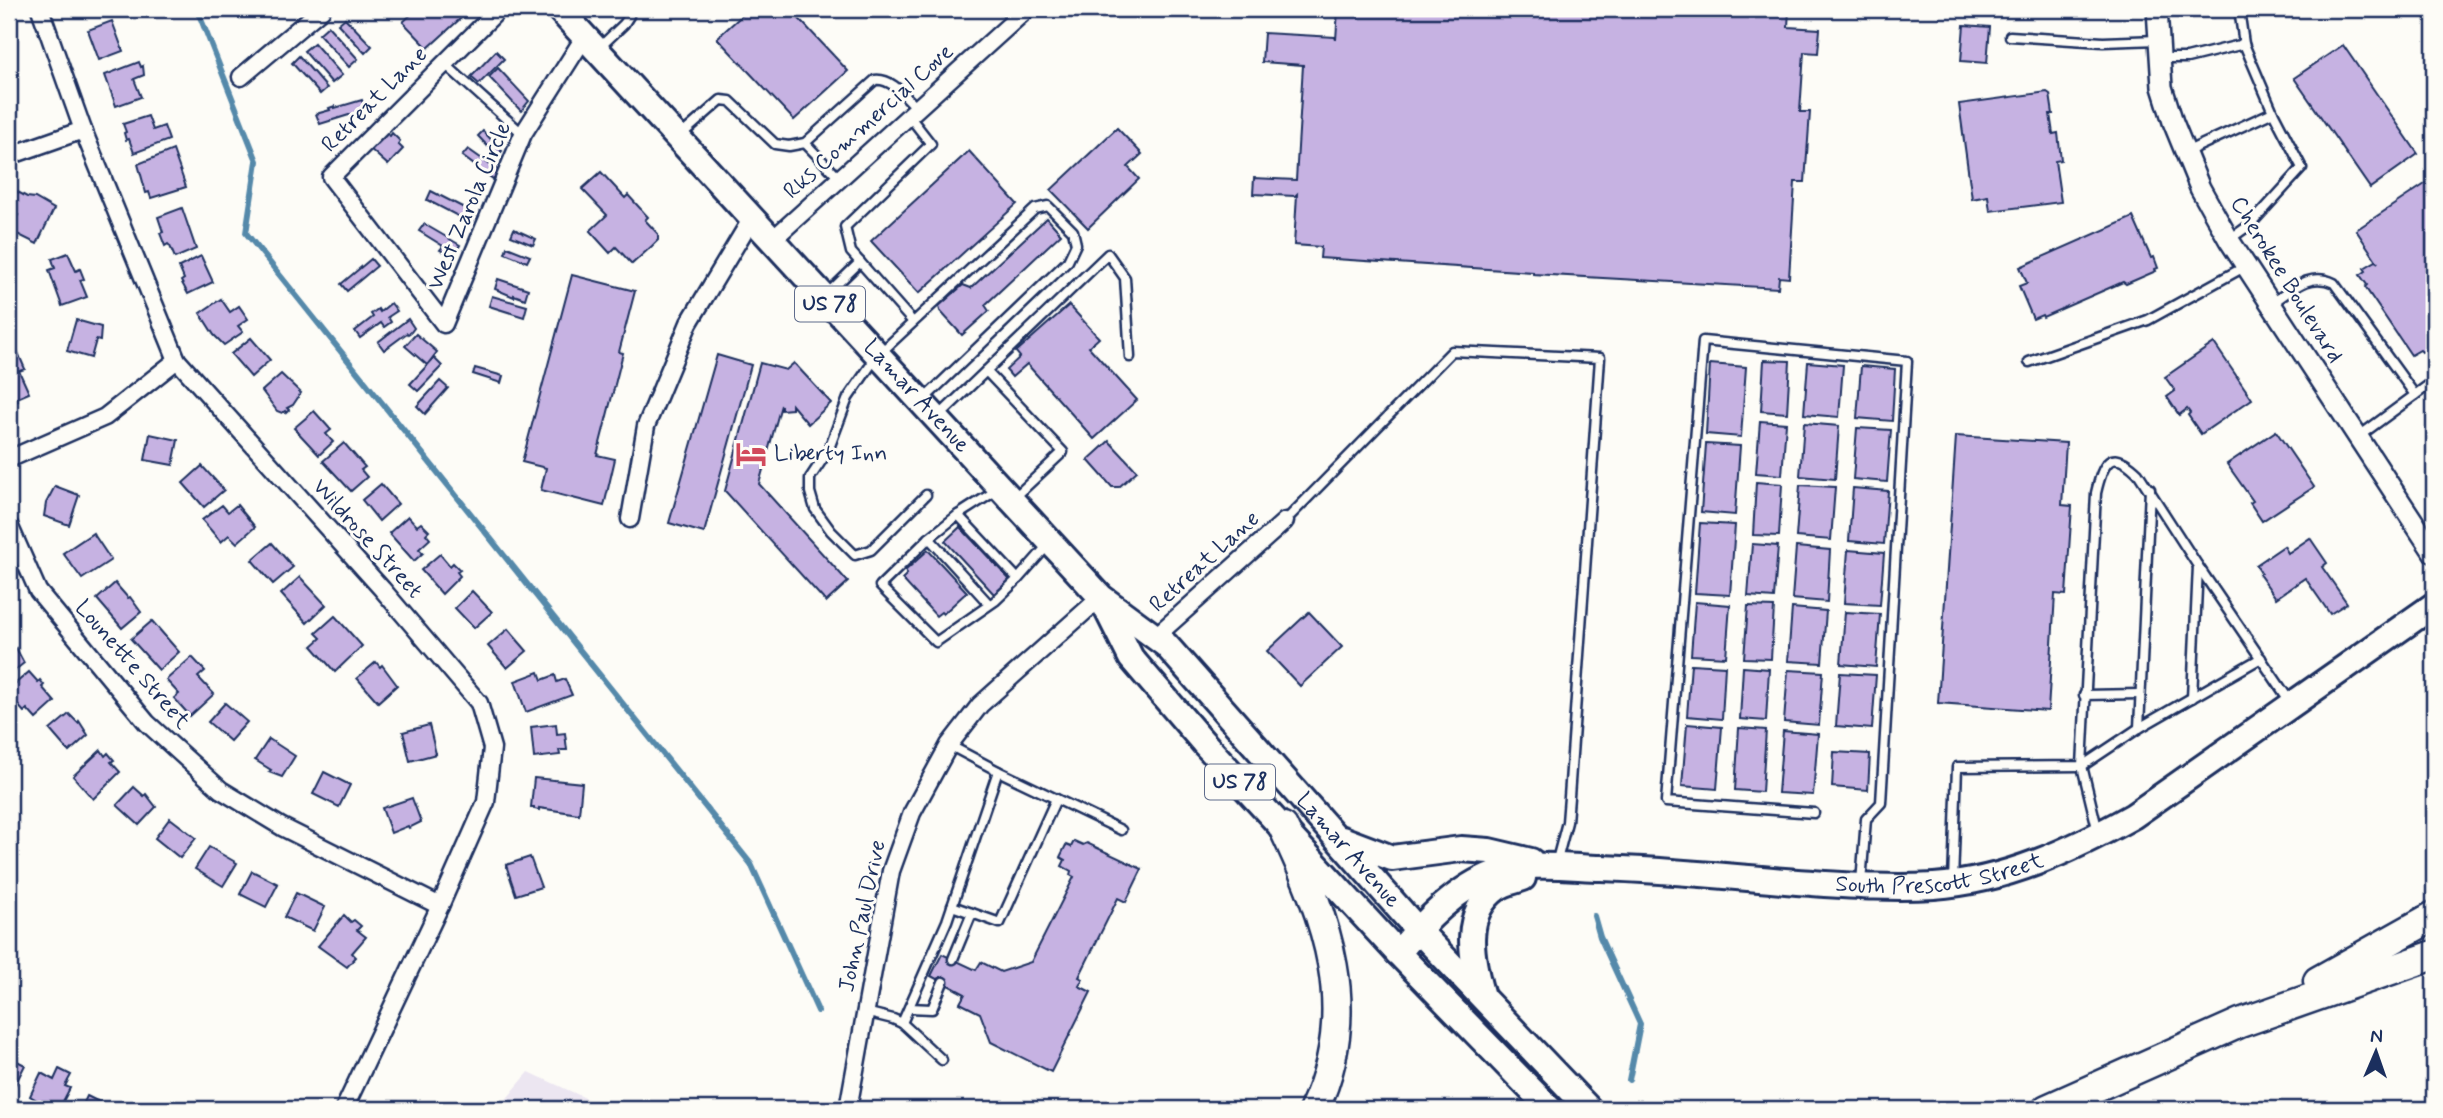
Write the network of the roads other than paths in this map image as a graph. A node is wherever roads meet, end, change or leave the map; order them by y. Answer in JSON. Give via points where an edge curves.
{"nodes":[{"id":1,"x":40,"y":9,"type":"edge"},
{"id":2,"x":322,"y":9,"type":"edge"},
{"id":3,"x":559,"y":9,"type":"edge"},
{"id":4,"x":626,"y":9,"type":"edge"},
{"id":5,"x":1027,"y":9,"type":"edge"},
{"id":6,"x":2157,"y":9,"type":"edge"},
{"id":7,"x":2239,"y":9,"type":"edge"},
{"id":8,"x":494,"y":14,"type":"dead end"},
{"id":9,"x":1009,"y":15,"type":"edge"},
{"id":10,"x":2010,"y":36,"type":"dead end"},
{"id":11,"x":591,"y":43,"type":"junction"},
{"id":12,"x":2244,"y":44,"type":"junction"},
{"id":13,"x":2159,"y":49,"type":"junction"},
{"id":14,"x":444,"y":63,"type":"junction"},
{"id":15,"x":241,"y":77,"type":"dead end"},
{"id":16,"x":2273,"y":112,"type":"junction"},
{"id":17,"x":914,"y":113,"type":"junction"},
{"id":18,"x":83,"y":130,"type":"junction"},
{"id":19,"x":523,"y":134,"type":"junction"},
{"id":20,"x":679,"y":137,"type":"junction"},
{"id":21,"x":805,"y":143,"type":"junction"},
{"id":22,"x":2186,"y":152,"type":"junction"},
{"id":23,"x":9,"y":156,"type":"edge"},
{"id":24,"x":841,"y":180,"type":"junction"},
{"id":25,"x":752,"y":218,"type":"junction"},
{"id":26,"x":2229,"y":240,"type":"junction"},
{"id":27,"x":771,"y":241,"type":"junction"},
{"id":28,"x":860,"y":262,"type":"junction"},
{"id":29,"x":2246,"y":265,"type":"junction"},
{"id":30,"x":823,"y":297,"type":"junction"},
{"id":31,"x":2271,"y":304,"type":"junction"},
{"id":32,"x":913,"y":322,"type":"junction"},
{"id":33,"x":444,"y":324,"type":"joint"},
{"id":34,"x":877,"y":356,"type":"junction"},
{"id":35,"x":1130,"y":357,"type":"dead end"},
{"id":36,"x":177,"y":360,"type":"junction"},
{"id":37,"x":2029,"y":362,"type":"dead end"},
{"id":38,"x":986,"y":371,"type":"junction"},
{"id":39,"x":2434,"y":381,"type":"edge"},
{"id":40,"x":2415,"y":396,"type":"junction"},
{"id":41,"x":928,"y":411,"type":"junction"},
{"id":42,"x":2358,"y":437,"type":"junction"},
{"id":43,"x":9,"y":459,"type":"edge"},
{"id":44,"x":2150,"y":489,"type":"junction"},
{"id":45,"x":926,"y":495,"type":"dead end"},
{"id":46,"x":1005,"y":495,"type":"junction"},
{"id":47,"x":958,"y":514,"type":"junction"},
{"id":48,"x":630,"y":519,"type":"dead end"},
{"id":49,"x":1285,"y":522,"type":"joint"},
{"id":50,"x":9,"y":525,"type":"edge"},
{"id":51,"x":929,"y":538,"type":"junction"},
{"id":52,"x":1050,"y":542,"type":"junction"},
{"id":53,"x":2434,"y":553,"type":"edge"},
{"id":54,"x":957,"y":554,"type":"dead end"},
{"id":55,"x":951,"y":562,"type":"junction"},
{"id":56,"x":2197,"y":566,"type":"junction"},
{"id":57,"x":976,"y":574,"type":"dead end"},
{"id":58,"x":1018,"y":579,"type":"junction"},
{"id":59,"x":969,"y":581,"type":"junction"},
{"id":60,"x":1101,"y":597,"type":"junction"},
{"id":61,"x":989,"y":604,"type":"junction"},
{"id":62,"x":2434,"y":605,"type":"edge"},
{"id":63,"x":1155,"y":636,"type":"junction"},
{"id":64,"x":2261,"y":658,"type":"junction"},
{"id":65,"x":2140,"y":694,"type":"junction"},
{"id":66,"x":2084,"y":695,"type":"junction"},
{"id":67,"x":2192,"y":698,"type":"junction"},
{"id":68,"x":2292,"y":705,"type":"junction"},
{"id":69,"x":2139,"y":728,"type":"junction"},
{"id":70,"x":949,"y":745,"type":"junction"},
{"id":71,"x":2082,"y":766,"type":"junction"},
{"id":72,"x":998,"y":771,"type":"junction"},
{"id":73,"x":1056,"y":799,"type":"junction"},
{"id":74,"x":1814,"y":813,"type":"dead end"},
{"id":75,"x":1283,"y":827,"type":"junction"},
{"id":76,"x":1121,"y":830,"type":"dead end"},
{"id":77,"x":2099,"y":835,"type":"junction"},
{"id":78,"x":1335,"y":836,"type":"junction"},
{"id":79,"x":1555,"y":867,"type":"junction"},
{"id":80,"x":1953,"y":883,"type":"junction"},
{"id":81,"x":1861,"y":886,"type":"junction"},
{"id":82,"x":440,"y":906,"type":"junction"},
{"id":83,"x":952,"y":906,"type":"junction"},
{"id":84,"x":972,"y":913,"type":"junction"},
{"id":85,"x":2434,"y":916,"type":"edge"},
{"id":86,"x":1417,"y":929,"type":"junction"},
{"id":87,"x":1398,"y":953,"type":"junction"},
{"id":88,"x":2434,"y":955,"type":"edge"},
{"id":89,"x":953,"y":959,"type":"dead end"},
{"id":90,"x":943,"y":982,"type":"dead end"},
{"id":91,"x":1482,"y":997,"type":"junction"},
{"id":92,"x":909,"y":1008,"type":"junction"},
{"id":93,"x":865,"y":1012,"type":"junction"},
{"id":94,"x":902,"y":1023,"type":"junction"},
{"id":95,"x":2240,"y":1023,"type":"junction"},
{"id":96,"x":942,"y":1060,"type":"dead end"},
{"id":97,"x":344,"y":1109,"type":"edge"},
{"id":98,"x":848,"y":1109,"type":"edge"},
{"id":99,"x":1314,"y":1109,"type":"edge"},
{"id":100,"x":1550,"y":1109,"type":"edge"},
{"id":101,"x":1589,"y":1109,"type":"edge"},
{"id":102,"x":2047,"y":1109,"type":"edge"}],
"edges":[{"from":1,"to":18,"type":"street","name":"Wildrose Street"},
{"from":2,"to":15,"type":"street"},
{"from":3,"to":11,"type":"main road","name":"Lamar Avenue","number":"US 78"},
{"from":4,"to":11,"type":"lane","via":[[629,16],[624,24]]},
{"from":5,"to":9,"type":"street","name":"Rks Commercial Cove"},
{"from":6,"to":13,"type":"street","name":"Cherokee Boulevard"},
{"from":7,"to":12,"type":"lane"},
{"from":8,"to":14,"type":"street","name":"Retreat Lane"},
{"from":9,"to":17,"type":"street","name":"Rks Commercial Cove"},
{"from":10,"to":13,"type":"lane"},
{"from":11,"to":19,"type":"street","name":"West Zarola Circle"},
{"from":11,"to":20,"type":"main road","name":"Lamar Avenue","number":"US 78"},
{"from":12,"to":13,"type":"lane","via":[[2187,58]]},
{"from":12,"to":16,"type":"lane"},
{"from":13,"to":22,"type":"street","name":"Cherokee Boulevard","via":[[2162,87]]},
{"from":14,"to":19,"type":"lane"},
{"from":14,"to":33,"type":"street","name":"Retreat Lane","via":[[331,177]]},
{"from":16,"to":22,"type":"lane"},
{"from":16,"to":26,"type":"lane","via":[[2302,168],[2251,224]]},
{"from":17,"to":21,"type":"lane","via":[[892,85],[875,80]]},
{"from":17,"to":24,"type":"street","name":"Rks Commercial Cove"},
{"from":17,"to":28,"type":"lane","via":[[931,144],[845,228],[851,252]]},
{"from":18,"to":23,"type":"street"},
{"from":18,"to":36,"type":"street","name":"Wildrose Street"},
{"from":19,"to":33,"type":"street","name":"West Zarola Circle"},
{"from":20,"to":21,"type":"lane","via":[[720,100],[730,101],[775,144]]},
{"from":20,"to":25,"type":"main road","name":"Lamar Avenue","number":"US 78"},
{"from":21,"to":24,"type":"lane"},
{"from":22,"to":26,"type":"street","name":"Cherokee Boulevard"},
{"from":24,"to":27,"type":"street","name":"Rks Commercial Cove"},
{"from":25,"to":27,"type":"main road","name":"Lamar Avenue","number":"US 78"},
{"from":25,"to":48,"type":"street","via":[[689,323],[646,426]]},
{"from":26,"to":29,"type":"street","name":"Cherokee Boulevard"},
{"from":27,"to":30,"type":"main road","name":"Lamar Avenue","number":"US 78"},
{"from":28,"to":30,"type":"lane"},
{"from":28,"to":32,"type":"lane"},
{"from":29,"to":31,"type":"street","name":"Cherokee Boulevard"},
{"from":29,"to":37,"type":"lane","via":[[2148,320]]},
{"from":30,"to":34,"type":"main road","name":"Lamar Avenue","number":"US 78"},
{"from":31,"to":40,"type":"lane","via":[[2315,278],[2334,283]]},
{"from":31,"to":42,"type":"street","name":"Cherokee Boulevard"},
{"from":32,"to":34,"type":"lane"},
{"from":32,"to":41,"type":"lane","via":[[1035,209],[1048,206],[1073,231],[1076,244],[1068,261]]},
{"from":34,"to":41,"type":"main road","name":"Lamar Avenue","number":"US 78"},
{"from":34,"to":45,"type":"lane","via":[[848,398],[828,451],[810,478],[815,509],[855,555],[871,550]]},
{"from":35,"to":38,"type":"lane","via":[[1125,278],[1108,254]]},
{"from":36,"to":43,"type":"street","via":[[105,417]]},
{"from":36,"to":82,"type":"street","name":"Wildrose Street","via":[[479,703],[492,748],[486,802]]},
{"from":38,"to":41,"type":"lane"},
{"from":38,"to":46,"type":"lane","via":[[1063,452]]},
{"from":39,"to":40,"type":"lane"},
{"from":40,"to":42,"type":"lane"},
{"from":41,"to":46,"type":"main road","name":"Lamar Avenue","number":"US 78"},
{"from":42,"to":53,"type":"street","name":"Cherokee Boulevard"},
{"from":44,"to":56,"type":"lane"},
{"from":44,"to":65,"type":"lane"},
{"from":44,"to":66,"type":"lane","via":[[2125,461],[2115,459],[2101,470]]},
{"from":46,"to":47,"type":"lane"},
{"from":46,"to":52,"type":"main road","name":"Lamar Avenue","number":"US 78"},
{"from":47,"to":51,"type":"lane"},
{"from":47,"to":58,"type":"lane","via":[[974,537]]},
{"from":49,"to":63,"type":"street","name":"Retreat Lane"},
{"from":49,"to":79,"type":"lane","via":[[1452,351],[1601,358],[1567,822]]},
{"from":50,"to":82,"type":"street","name":"Lounette Street","via":[[38,591],[147,723],[221,790],[282,827]]},
{"from":51,"to":55,"type":"lane"},
{"from":51,"to":61,"type":"lane","via":[[880,586],[936,642]]},
{"from":52,"to":58,"type":"lane"},
{"from":52,"to":60,"type":"main road","name":"Lamar Avenue","number":"US 78"},
{"from":54,"to":55,"type":"lane"},
{"from":55,"to":59,"type":"lane"},
{"from":56,"to":64,"type":"lane"},
{"from":56,"to":67,"type":"lane"},
{"from":57,"to":59,"type":"lane"},
{"from":58,"to":61,"type":"lane"},
{"from":59,"to":61,"type":"lane"},
{"from":60,"to":63,"type":"main road","name":"Lamar Avenue","number":"US 78"},
{"from":60,"to":70,"type":"street","name":"John Paul Drive","via":[[980,705]]},
{"from":60,"to":75,"type":"main road","name":"Lamar Avenue","number":"US 78","via":[[1131,657]]},
{"from":62,"to":68,"type":"main road","name":"South Prescott Street"},
{"from":63,"to":78,"type":"main road","name":"Lamar Avenue","number":"US 78"},
{"from":64,"to":67,"type":"lane"},
{"from":64,"to":68,"type":"lane"},
{"from":65,"to":66,"type":"lane"},
{"from":65,"to":69,"type":"lane"},
{"from":66,"to":71,"type":"lane"},
{"from":67,"to":69,"type":"lane"},
{"from":68,"to":77,"type":"main road","name":"South Prescott Street"},
{"from":69,"to":71,"type":"lane"},
{"from":70,"to":72,"type":"lane"},
{"from":70,"to":93,"type":"street","name":"John Paul Drive","via":[[912,813],[891,871]]},
{"from":71,"to":77,"type":"lane"},
{"from":71,"to":80,"type":"lane","via":[[1957,768]]},
{"from":72,"to":73,"type":"lane"},
{"from":72,"to":83,"type":"lane"},
{"from":73,"to":76,"type":"lane"},
{"from":73,"to":84,"type":"lane","via":[[1000,923]]},
{"from":74,"to":81,"type":"lane","via":[[1667,802],[1703,341],[1907,361],[1881,803],[1866,820]]},
{"from":75,"to":87,"type":"main road","name":"Lamar Avenue","number":"US 78"},
{"from":75,"to":99,"type":"highway","via":[[1317,906],[1335,971],[1336,1040]]},
{"from":77,"to":80,"type":"main road","name":"South Prescott Street","via":[[2039,862]]},
{"from":78,"to":79,"type":"main road","via":[[1392,858],[1461,849]]},
{"from":78,"to":86,"type":"main road","name":"Lamar Avenue","number":"US 78"},
{"from":79,"to":81,"type":"main road","name":"South Prescott Street"},
{"from":79,"to":86,"type":"main road","name":"South Prescott Street","via":[[1524,867],[1483,878]]},
{"from":79,"to":91,"type":"main road","via":[[1498,887],[1482,904],[1471,940]]},
{"from":80,"to":81,"type":"main road","name":"South Prescott Street"},
{"from":82,"to":97,"type":"street","name":"Wildrose Street"},
{"from":83,"to":84,"type":"lane"},
{"from":83,"to":92,"type":"lane"},
{"from":84,"to":89,"type":"lane"},
{"from":85,"to":95,"type":"highway"},
{"from":86,"to":87,"type":"main road","name":"South Prescott Street"},
{"from":86,"to":91,"type":"main road","name":"Lamar Avenue","number":"US 78"},
{"from":87,"to":100,"type":"main road","name":"Lamar Avenue","number":"US 78"},
{"from":88,"to":95,"type":"highway"},
{"from":90,"to":92,"type":"lane","via":[[932,1009]]},
{"from":91,"to":101,"type":"main road","name":"Lamar Avenue","number":"US 78"},
{"from":92,"to":94,"type":"lane"},
{"from":93,"to":94,"type":"lane"},
{"from":93,"to":98,"type":"street","name":"John Paul Drive"},
{"from":94,"to":96,"type":"lane"},
{"from":95,"to":102,"type":"highway"}]}
